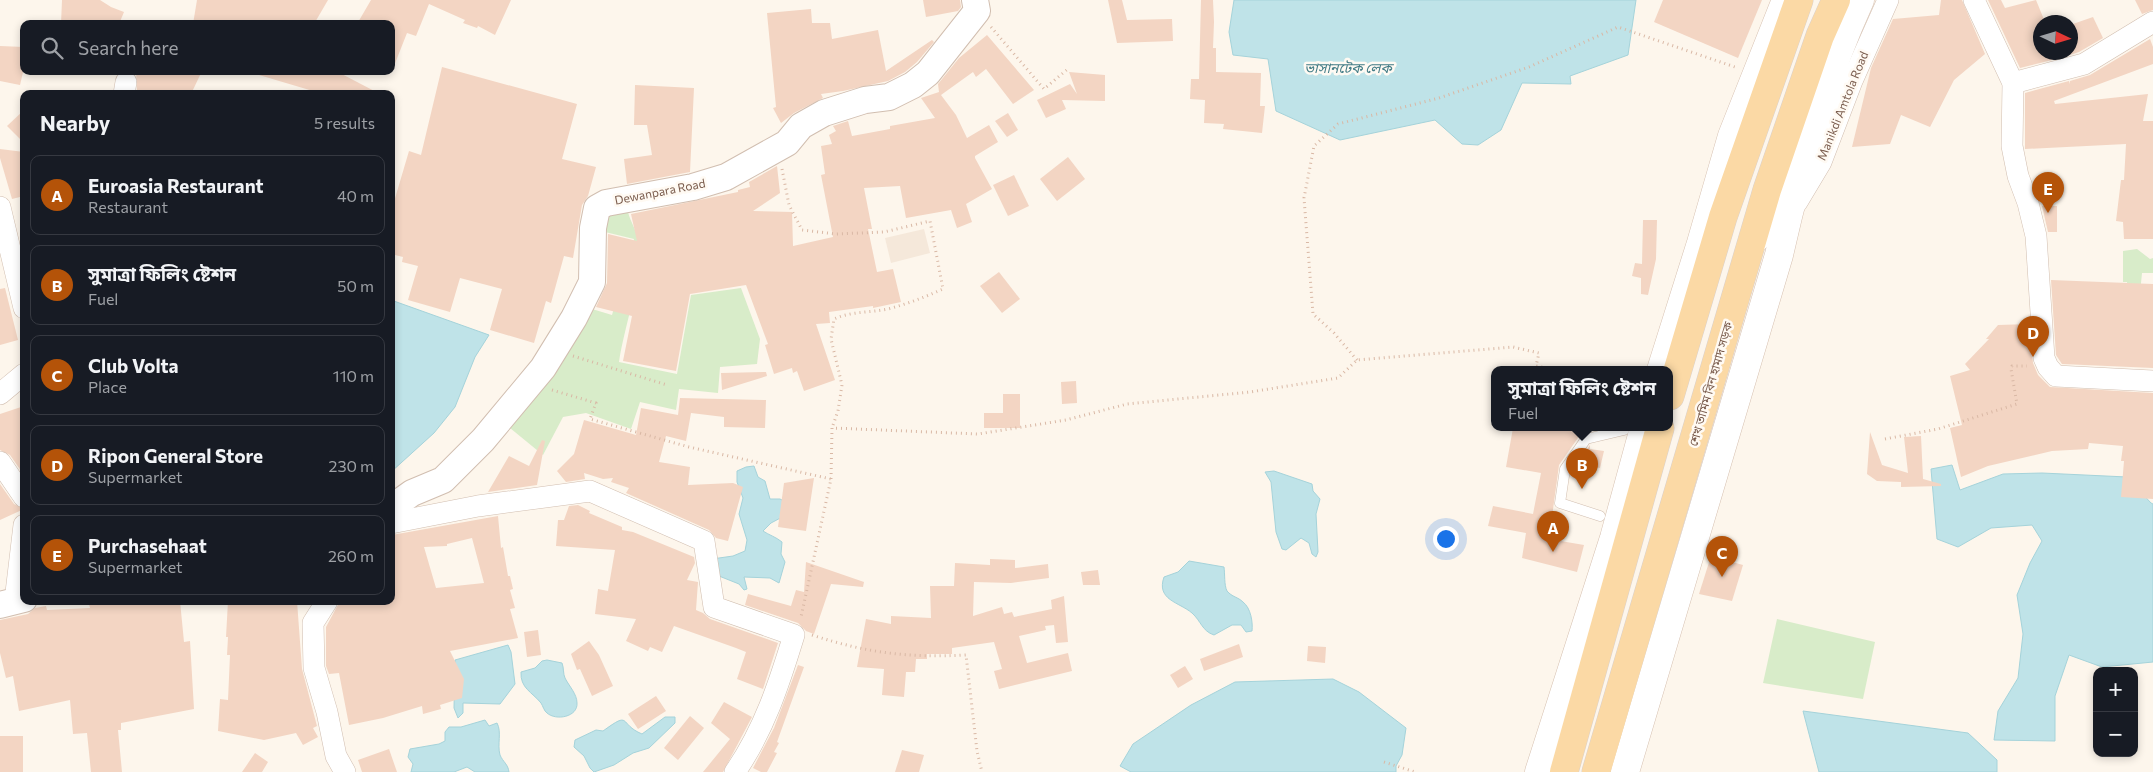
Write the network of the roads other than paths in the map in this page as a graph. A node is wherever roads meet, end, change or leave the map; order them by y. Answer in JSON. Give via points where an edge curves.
{"nodes":[{"id":1,"x":1786,"y":0,"type":"edge"},
{"id":2,"x":1799,"y":0,"type":"edge"},
{"id":3,"x":1836,"y":0,"type":"edge"},
{"id":4,"x":1860,"y":0,"type":"edge"},
{"id":5,"x":1888,"y":0,"type":"edge"},
{"id":6,"x":1974,"y":0,"type":"edge"},
{"id":7,"x":976,"y":6,"type":"edge"},
{"id":8,"x":2153,"y":22,"type":"edge"},
{"id":9,"x":2013,"y":82,"type":"junction"},
{"id":10,"x":0,"y":206,"type":"edge"},
{"id":11,"x":1789,"y":210,"type":"junction"},
{"id":12,"x":1749,"y":250,"type":"junction"},
{"id":13,"x":20,"y":291,"type":"edge"},
{"id":14,"x":1662,"y":366,"type":"edge"},
{"id":15,"x":20,"y":377,"type":"edge"},
{"id":16,"x":2153,"y":381,"type":"edge"},
{"id":17,"x":1673,"y":386,"type":"edge"},
{"id":18,"x":0,"y":394,"type":"edge"},
{"id":19,"x":1623,"y":431,"type":"edge"},
{"id":20,"x":1634,"y":431,"type":"edge"},
{"id":21,"x":1659,"y":431,"type":"edge"},
{"id":22,"x":0,"y":462,"type":"edge"},
{"id":23,"x":20,"y":491,"type":"edge"},
{"id":24,"x":395,"y":505,"type":"edge"},
{"id":25,"x":1600,"y":516,"type":"dead end"},
{"id":26,"x":395,"y":522,"type":"edge"},
{"id":27,"x":20,"y":554,"type":"edge"},
{"id":28,"x":13,"y":602,"type":"edge"},
{"id":29,"x":324,"y":605,"type":"edge"},
{"id":30,"x":345,"y":772,"type":"edge"},
{"id":31,"x":735,"y":772,"type":"edge"},
{"id":32,"x":1539,"y":772,"type":"edge"},
{"id":33,"x":1564,"y":772,"type":"edge"},
{"id":34,"x":1596,"y":772,"type":"edge"},
{"id":35,"x":1625,"y":772,"type":"edge"}],
"edges":[{"from":1,"to":14,"type":"main road","via":[[1732,136]]},
{"from":2,"to":17,"type":"main road","via":[[1723,217]]},
{"from":3,"to":12,"type":"main road","name":"শেখ তামিম বিন হামাদ সড়ক","via":[[1820,36]]},
{"from":4,"to":11,"type":"main road","via":[[1831,71]]},
{"from":5,"to":11,"type":"street","name":"Manikdi Amtola Road","via":[[1852,81],[1822,162]]},
{"from":6,"to":9,"type":"street"},
{"from":7,"to":24,"type":"street","name":"Dewanpara Road","via":[[928,73],[913,85],[889,97],[865,100],[824,113],[801,126],[786,143],[726,178],[606,203],[597,208],[593,228],[592,282],[554,350],[483,440],[443,480],[412,492]]},
{"from":8,"to":9,"type":"street","via":[[2084,64]]},
{"from":9,"to":16,"type":"street","via":[[2012,146],[2036,236],[2040,323],[2047,366],[2056,376]]},
{"from":10,"to":13,"type":"street"},
{"from":11,"to":12,"type":"street","name":"Manikdi Amtola Road"},
{"from":11,"to":35,"type":"main road","via":[[1779,255]]},
{"from":12,"to":34,"type":"main road","name":"শেখ তামিম বিন হামাদ সড়ক"},
{"from":15,"to":18,"type":"street"},
{"from":19,"to":25,"type":"lane","via":[[1586,438],[1565,469],[1560,503]]},
{"from":20,"to":32,"type":"main road","via":[[1614,538]]},
{"from":21,"to":33,"type":"main road"},
{"from":22,"to":23,"type":"street"},
{"from":26,"to":31,"type":"street","via":[[478,506],[590,491],[704,541],[714,607],[794,636],[775,696],[752,748]]},
{"from":27,"to":28,"type":"street"},
{"from":29,"to":30,"type":"street","via":[[312,623],[314,668],[336,756]]}]}
